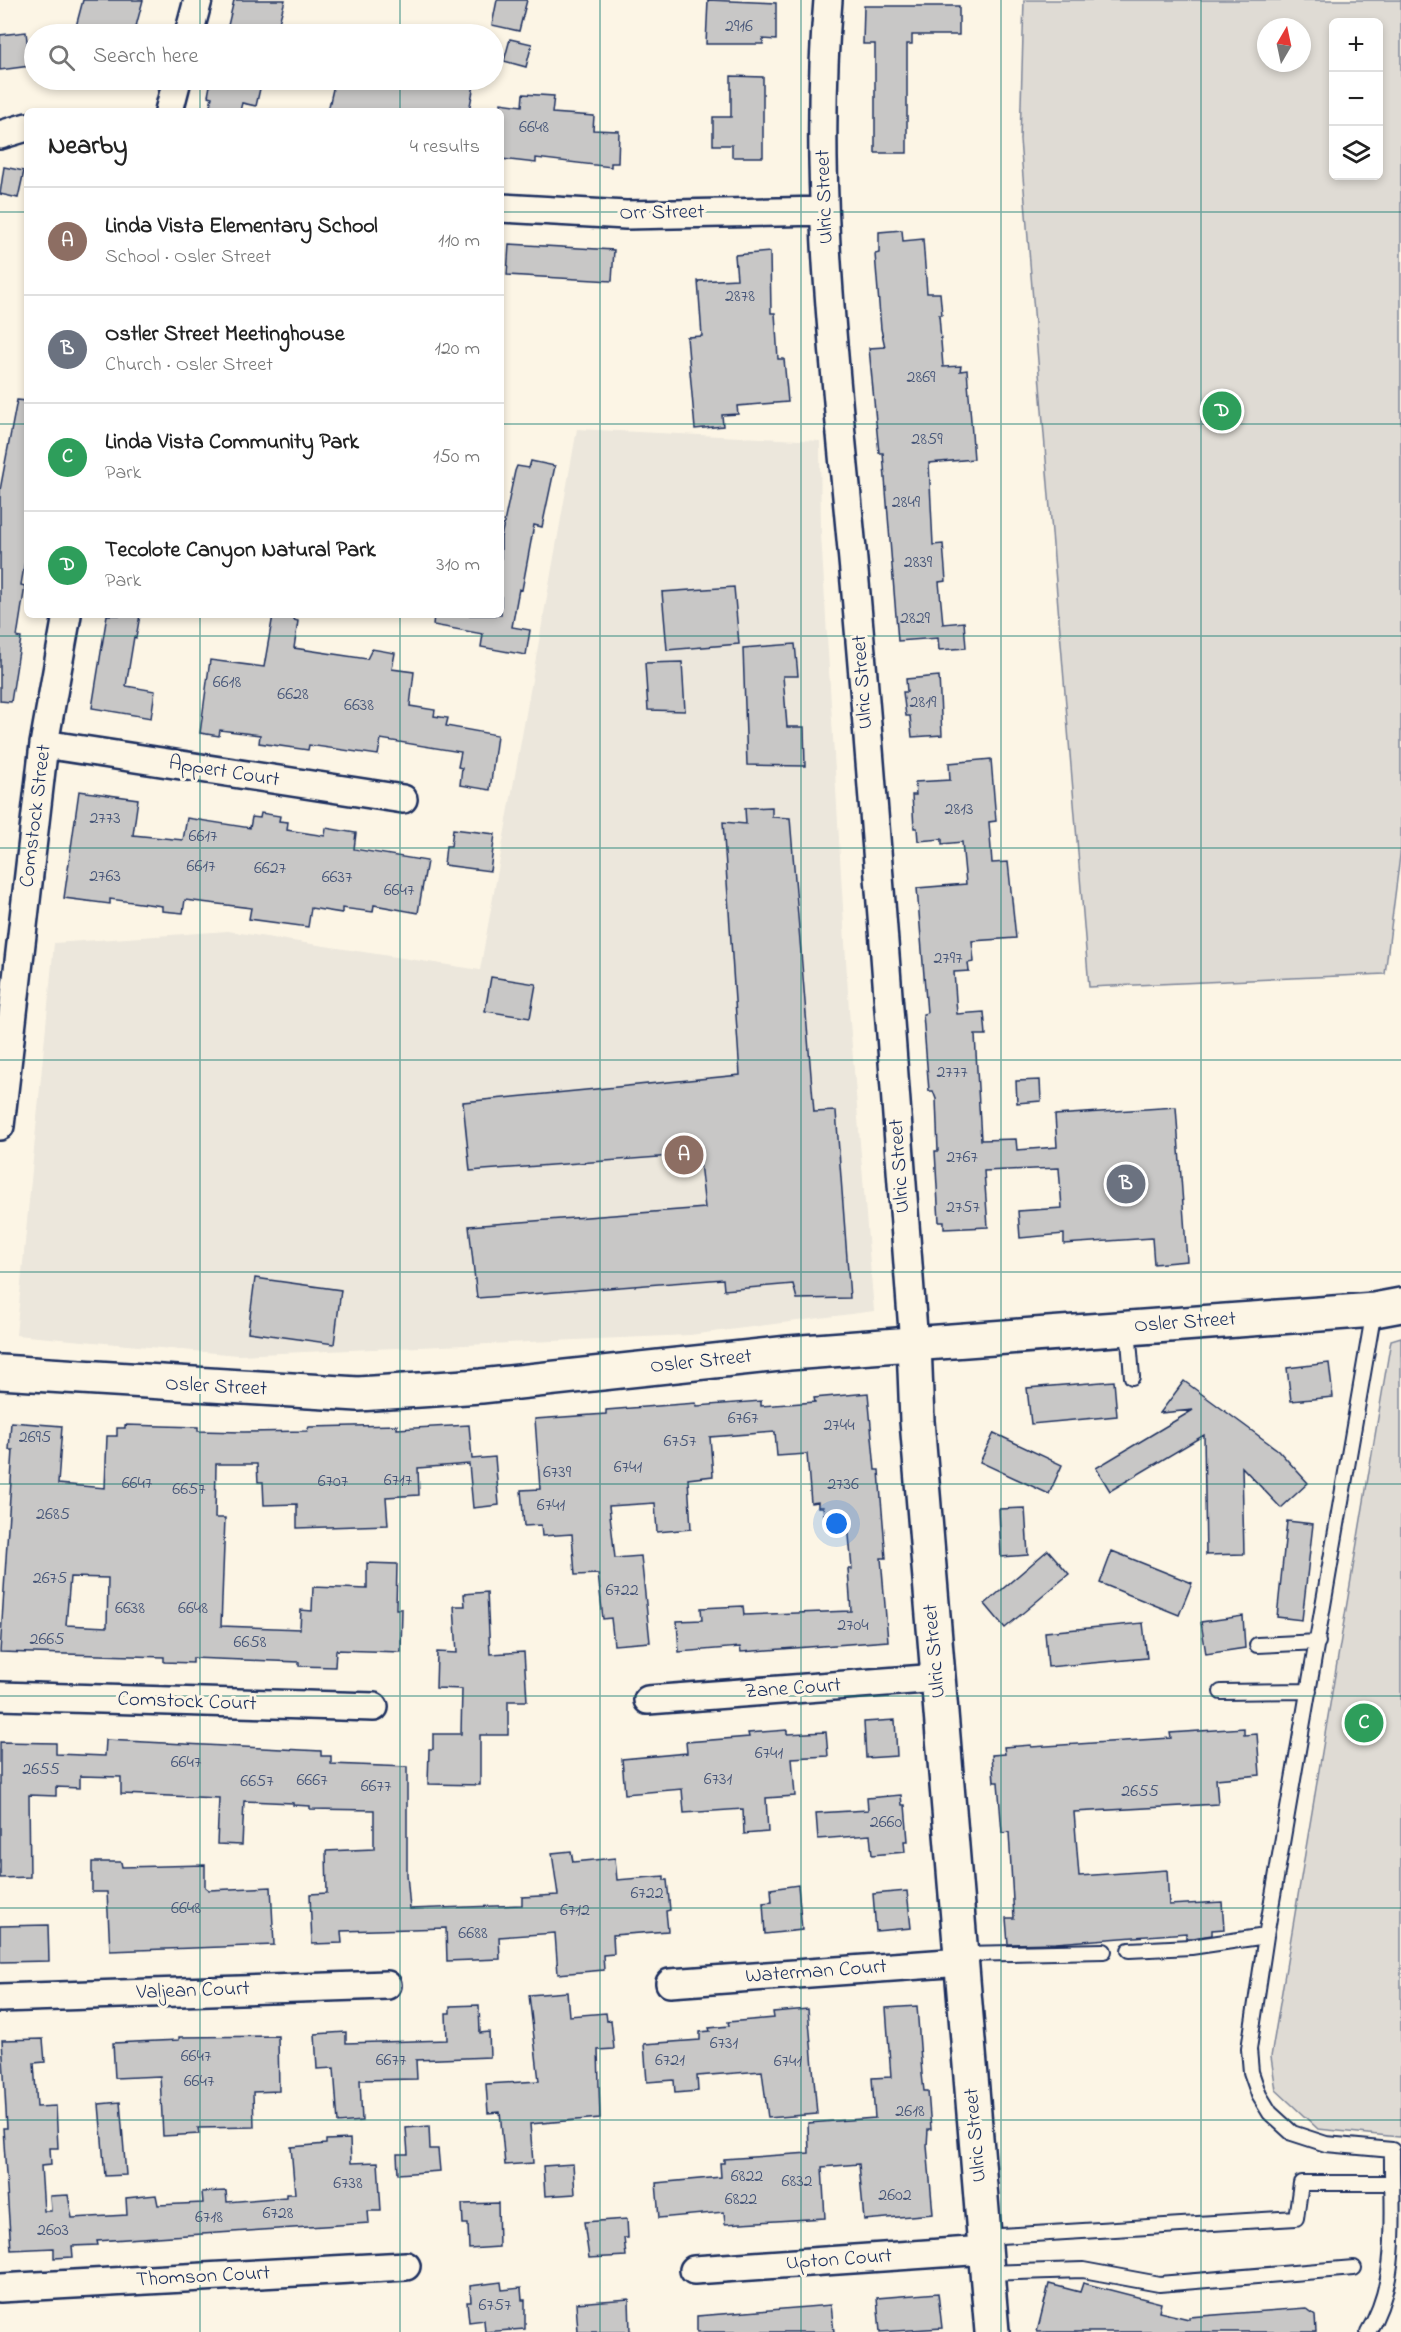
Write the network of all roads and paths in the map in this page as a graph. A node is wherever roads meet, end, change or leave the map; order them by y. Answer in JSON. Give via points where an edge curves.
{"nodes":[{"id":1,"x":198,"y":0,"type":"edge"},
{"id":2,"x":828,"y":0,"type":"edge"},
{"id":3,"x":192,"y":24,"type":"edge"},
{"id":4,"x":174,"y":90,"type":"edge"},
{"id":5,"x":170,"y":108,"type":"edge"},
{"id":6,"x":24,"y":129,"type":"edge"},
{"id":7,"x":0,"y":135,"type":"edge"},
{"id":8,"x":504,"y":208,"type":"edge"},
{"id":9,"x":823,"y":211,"type":"junction"},
{"id":10,"x":66,"y":618,"type":"edge"},
{"id":11,"x":44,"y":744,"type":"junction"},
{"id":12,"x":403,"y":799,"type":"dead end"},
{"id":13,"x":0,"y":1126,"type":"edge"},
{"id":14,"x":1387,"y":1307,"type":"edge"},
{"id":15,"x":1128,"y":1328,"type":"junction"},
{"id":16,"x":914,"y":1344,"type":"junction"},
{"id":17,"x":0,"y":1372,"type":"edge"},
{"id":18,"x":1132,"y":1377,"type":"dead end"},
{"id":19,"x":1318,"y":1642,"type":"junction"},
{"id":20,"x":1257,"y":1645,"type":"dead end"},
{"id":21,"x":938,"y":1678,"type":"junction"},
{"id":22,"x":1309,"y":1691,"type":"junction"},
{"id":23,"x":1221,"y":1692,"type":"dead end"},
{"id":24,"x":0,"y":1696,"type":"edge"},
{"id":25,"x":648,"y":1700,"type":"dead end"},
{"id":26,"x":374,"y":1707,"type":"dead end"},
{"id":27,"x":1266,"y":1936,"type":"junction"},
{"id":28,"x":1129,"y":1950,"type":"dead end"},
{"id":29,"x":1104,"y":1951,"type":"dead end"},
{"id":30,"x":961,"y":1958,"type":"junction"},
{"id":31,"x":670,"y":1983,"type":"dead end"},
{"id":32,"x":387,"y":1984,"type":"dead end"},
{"id":33,"x":0,"y":1998,"type":"edge"},
{"id":34,"x":1392,"y":2183,"type":"junction"},
{"id":35,"x":985,"y":2253,"type":"junction"},
{"id":36,"x":406,"y":2266,"type":"dead end"},
{"id":37,"x":1354,"y":2268,"type":"dead end"},
{"id":38,"x":694,"y":2270,"type":"dead end"},
{"id":39,"x":0,"y":2288,"type":"edge"},
{"id":40,"x":992,"y":2332,"type":"edge"},
{"id":41,"x":1368,"y":2332,"type":"edge"}],
"edges":[{"from":1,"to":3,"type":"street"},
{"from":2,"to":9,"type":"street","name":"Ulric Street"},
{"from":4,"to":5,"type":"street"},
{"from":6,"to":7,"type":"street"},
{"from":8,"to":9,"type":"street","name":"Orr Street","via":[[626,215]]},
{"from":9,"to":16,"type":"street","name":"Ulric Street"},
{"from":10,"to":11,"type":"street","name":"Comstock Street"},
{"from":11,"to":12,"type":"street","name":"Appert Court"},
{"from":11,"to":13,"type":"street","name":"Comstock Street"},
{"from":14,"to":15,"type":"street","name":"Osler Street"},
{"from":14,"to":19,"type":"lane"},
{"from":15,"to":16,"type":"street","name":"Osler Street"},
{"from":15,"to":18,"type":"lane"},
{"from":16,"to":17,"type":"street","name":"Osler Street","via":[[789,1353],[481,1386],[358,1394]]},
{"from":16,"to":21,"type":"street","name":"Ulric Street","via":[[916,1421]]},
{"from":19,"to":20,"type":"lane"},
{"from":19,"to":22,"type":"lane"},
{"from":21,"to":25,"type":"street","name":"Zane Court"},
{"from":21,"to":30,"type":"street","name":"Ulric Street"},
{"from":22,"to":23,"type":"lane"},
{"from":22,"to":27,"type":"lane"},
{"from":24,"to":26,"type":"street","name":"Comstock Court"},
{"from":27,"to":28,"type":"lane","via":[[1191,1947]]},
{"from":27,"to":34,"type":"lane","via":[[1249,2049],[1259,2095],[1270,2113],[1292,2133],[1326,2144],[1392,2150]]},
{"from":29,"to":30,"type":"lane"},
{"from":30,"to":31,"type":"street","name":"Waterman Court"},
{"from":30,"to":35,"type":"street","name":"Ulric Street"},
{"from":32,"to":33,"type":"street","name":"Valjean Court"},
{"from":34,"to":35,"type":"lane","via":[[1301,2183],[1296,2218]]},
{"from":34,"to":41,"type":"lane","via":[[1394,2269],[1384,2305]]},
{"from":35,"to":37,"type":"lane","via":[[1159,2283]]},
{"from":35,"to":38,"type":"street","name":"Upton Court"},
{"from":35,"to":40,"type":"street","name":"Ulric Street"},
{"from":36,"to":39,"type":"street","name":"Thomson Court"}]}
